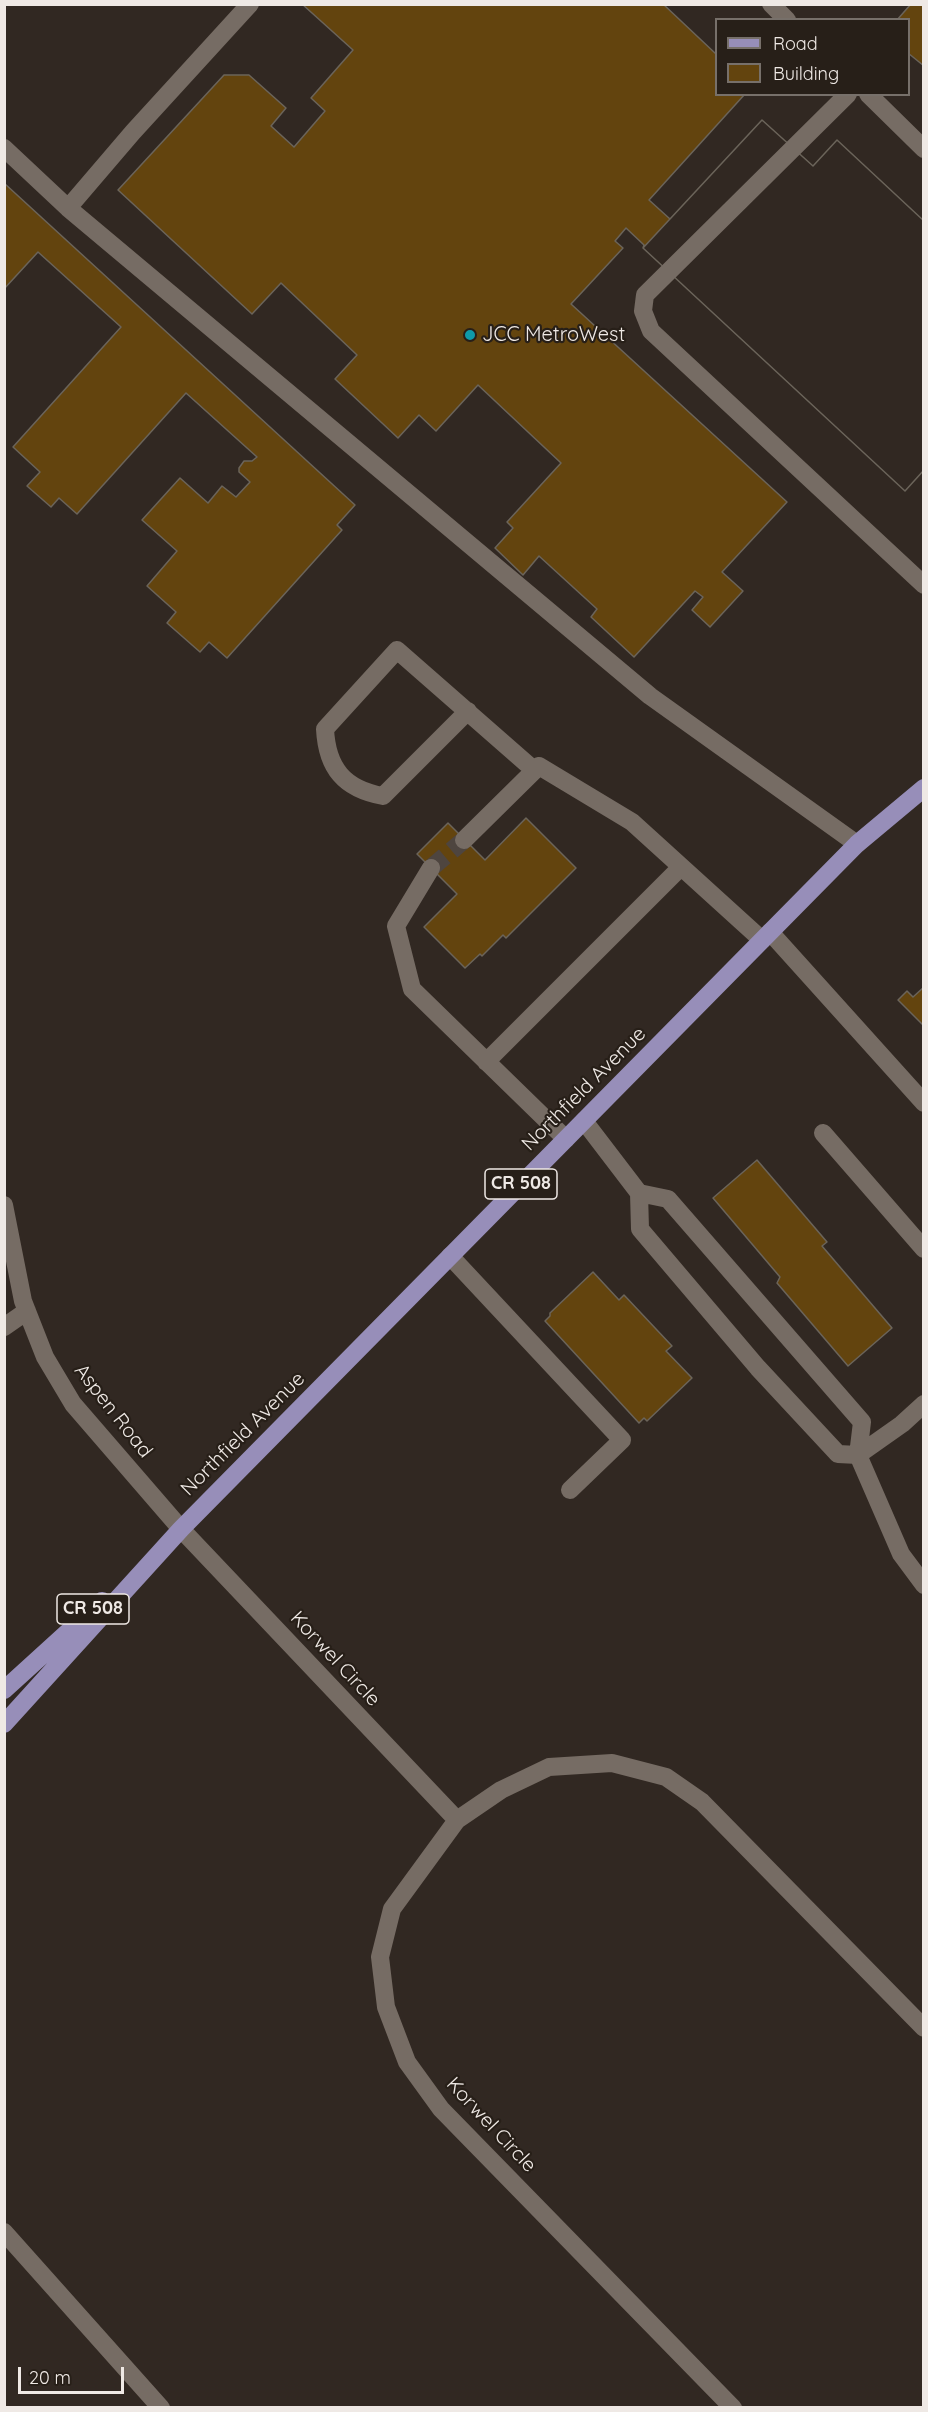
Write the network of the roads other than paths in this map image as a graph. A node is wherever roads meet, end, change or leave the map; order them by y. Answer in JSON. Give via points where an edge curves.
{"nodes":[{"id":1,"x":250,"y":4,"type":"edge"},
{"id":2,"x":771,"y":4,"type":"edge"},
{"id":3,"x":785,"y":18,"type":"edge"},
{"id":4,"x":846,"y":96,"type":"edge"},
{"id":5,"x":870,"y":96,"type":"edge"},
{"id":6,"x":4,"y":148,"type":"edge"},
{"id":7,"x":924,"y":149,"type":"edge"},
{"id":8,"x":68,"y":208,"type":"junction"},
{"id":9,"x":924,"y":585,"type":"edge"},
{"id":10,"x":468,"y":711,"type":"junction"},
{"id":11,"x":534,"y":770,"type":"junction"},
{"id":12,"x":924,"y":788,"type":"edge"},
{"id":13,"x":464,"y":840,"type":"tunnel mouth"},
{"id":14,"x":857,"y":844,"type":"junction"},
{"id":15,"x":681,"y":867,"type":"junction"},
{"id":16,"x":431,"y":868,"type":"tunnel mouth"},
{"id":17,"x":766,"y":936,"type":"junction"},
{"id":18,"x":486,"y":1062,"type":"junction"},
{"id":19,"x":924,"y":1103,"type":"edge"},
{"id":20,"x":584,"y":1121,"type":"junction"},
{"id":21,"x":823,"y":1133,"type":"dead end"},
{"id":22,"x":566,"y":1139,"type":"junction"},
{"id":23,"x":639,"y":1194,"type":"junction"},
{"id":24,"x":4,"y":1205,"type":"edge"},
{"id":25,"x":924,"y":1249,"type":"edge"},
{"id":26,"x":450,"y":1256,"type":"junction"},
{"id":27,"x":27,"y":1311,"type":"junction"},
{"id":28,"x":4,"y":1327,"type":"edge"},
{"id":29,"x":924,"y":1404,"type":"edge"},
{"id":30,"x":858,"y":1455,"type":"junction"},
{"id":31,"x":570,"y":1490,"type":"dead end"},
{"id":32,"x":181,"y":1529,"type":"junction"},
{"id":33,"x":924,"y":1585,"type":"edge"},
{"id":34,"x":4,"y":1690,"type":"edge"},
{"id":35,"x":4,"y":1724,"type":"edge"},
{"id":36,"x":457,"y":1820,"type":"junction"},
{"id":37,"x":924,"y":2028,"type":"edge"},
{"id":38,"x":4,"y":2232,"type":"edge"},
{"id":39,"x":161,"y":2408,"type":"edge"},
{"id":40,"x":733,"y":2408,"type":"edge"}],
"edges":[{"from":1,"to":8,"type":"street"},
{"from":2,"to":3,"type":"street"},
{"from":4,"to":9,"type":"street","via":[[645,295],[642,311],[651,331]]},
{"from":5,"to":7,"type":"street"},
{"from":6,"to":8,"type":"street"},
{"from":8,"to":14,"type":"street","via":[[650,696]]},
{"from":10,"to":10,"type":"street","via":[[397,650],[325,729],[326,752],[342,777],[363,792],[382,796]]},
{"from":10,"to":11,"type":"street"},
{"from":11,"to":13,"type":"street"},
{"from":11,"to":15,"type":"street","via":[[539,766],[632,822]]},
{"from":12,"to":14,"type":"main road","name":"Northfield Avenue","number":"CR 508"},
{"from":14,"to":17,"type":"main road","name":"Northfield Avenue","number":"CR 508"},
{"from":15,"to":17,"type":"street"},
{"from":15,"to":18,"type":"street"},
{"from":16,"to":18,"type":"street","via":[[396,926],[412,989]]},
{"from":17,"to":19,"type":"street"},
{"from":17,"to":20,"type":"main road","name":"Northfield Avenue","number":"CR 508"},
{"from":18,"to":22,"type":"street"},
{"from":20,"to":22,"type":"main road","name":"Northfield Avenue","number":"CR 508"},
{"from":20,"to":23,"type":"street"},
{"from":21,"to":25,"type":"street"},
{"from":22,"to":26,"type":"main road","name":"Northfield Avenue","number":"CR 508"},
{"from":23,"to":30,"type":"street","via":[[640,1229],[758,1368],[838,1454]]},
{"from":23,"to":30,"type":"street","via":[[668,1199],[862,1422]]},
{"from":24,"to":27,"type":"street","name":"Aspen Road"},
{"from":26,"to":31,"type":"street","via":[[622,1440]]},
{"from":26,"to":32,"type":"main road","name":"Northfield Avenue","number":"CR 508"},
{"from":27,"to":28,"type":"street"},
{"from":27,"to":32,"type":"street","name":"Aspen Road","via":[[45,1357],[73,1404]]},
{"from":29,"to":30,"type":"street"},
{"from":30,"to":33,"type":"street","via":[[901,1554]]},
{"from":32,"to":34,"type":"main road","name":"Northfield Avenue","number":"CR 508"},
{"from":32,"to":35,"type":"main road","name":"Northfield Avenue","number":"CR 508"},
{"from":32,"to":36,"type":"street","name":"Korwel Circle"},
{"from":36,"to":37,"type":"street","name":"Korwel Circle","via":[[501,1790],[549,1767],[612,1763],[666,1777],[702,1802]]},
{"from":36,"to":40,"type":"street","name":"Korwel Circle","via":[[392,1908],[380,1957],[386,2007],[407,2062],[441,2109]]},
{"from":38,"to":39,"type":"street"}]}
